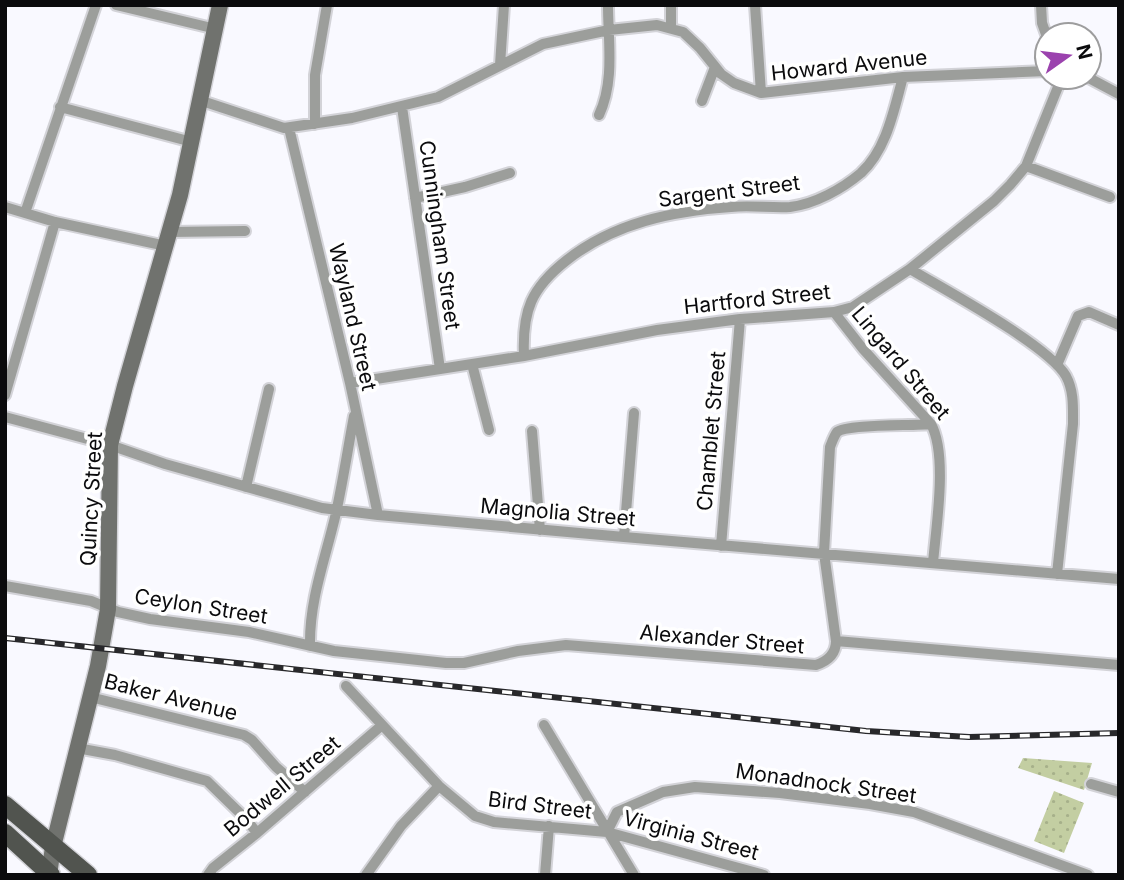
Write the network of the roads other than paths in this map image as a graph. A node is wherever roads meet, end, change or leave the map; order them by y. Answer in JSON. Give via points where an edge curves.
{"nodes":[{"id":1,"x":96,"y":5,"type":"edge"},
{"id":2,"x":116,"y":5,"type":"edge"},
{"id":3,"x":220,"y":5,"type":"edge"},
{"id":4,"x":327,"y":5,"type":"edge"},
{"id":5,"x":504,"y":5,"type":"edge"},
{"id":6,"x":608,"y":5,"type":"edge"},
{"id":7,"x":671,"y":5,"type":"edge"},
{"id":8,"x":755,"y":5,"type":"edge"},
{"id":9,"x":671,"y":27,"type":"junction"},
{"id":10,"x":216,"y":29,"type":"junction"},
{"id":11,"x":608,"y":30,"type":"junction"},
{"id":12,"x":500,"y":65,"type":"junction"},
{"id":13,"x":715,"y":67,"type":"junction"},
{"id":14,"x":1033,"y":71,"type":"edge"},
{"id":15,"x":903,"y":76,"type":"junction"},
{"id":16,"x":1103,"y":86,"type":"edge"},
{"id":17,"x":1056,"y":91,"type":"edge"},
{"id":18,"x":761,"y":93,"type":"junction"},
{"id":19,"x":1119,"y":94,"type":"edge"},
{"id":20,"x":199,"y":100,"type":"junction"},
{"id":21,"x":702,"y":101,"type":"dead end"},
{"id":22,"x":60,"y":107,"type":"junction"},
{"id":23,"x":402,"y":107,"type":"junction"},
{"id":24,"x":599,"y":115,"type":"dead end"},
{"id":25,"x":316,"y":124,"type":"junction"},
{"id":26,"x":289,"y":128,"type":"junction"},
{"id":27,"x":192,"y":142,"type":"junction"},
{"id":28,"x":1026,"y":166,"type":"junction"},
{"id":29,"x":510,"y":173,"type":"dead end"},
{"id":30,"x":1110,"y":197,"type":"dead end"},
{"id":31,"x":415,"y":198,"type":"junction"},
{"id":32,"x":5,"y":207,"type":"edge"},
{"id":33,"x":25,"y":213,"type":"junction"},
{"id":34,"x":55,"y":222,"type":"junction"},
{"id":35,"x":244,"y":231,"type":"dead end"},
{"id":36,"x":168,"y":239,"type":"junction"},
{"id":37,"x":910,"y":269,"type":"junction"},
{"id":38,"x":834,"y":312,"type":"junction"},
{"id":39,"x":740,"y":319,"type":"junction"},
{"id":40,"x":1119,"y":325,"type":"edge"},
{"id":41,"x":524,"y":356,"type":"junction"},
{"id":42,"x":472,"y":364,"type":"junction"},
{"id":43,"x":1057,"y":365,"type":"junction"},
{"id":44,"x":440,"y":369,"type":"junction"},
{"id":45,"x":349,"y":383,"type":"junction"},
{"id":46,"x":269,"y":389,"type":"dead end"},
{"id":47,"x":5,"y":395,"type":"edge"},
{"id":48,"x":355,"y":411,"type":"junction"},
{"id":49,"x":634,"y":412,"type":"dead end"},
{"id":50,"x":5,"y":417,"type":"edge"},
{"id":51,"x":931,"y":424,"type":"junction"},
{"id":52,"x":489,"y":430,"type":"dead end"},
{"id":53,"x":532,"y":431,"type":"dead end"},
{"id":54,"x":110,"y":445,"type":"junction"},
{"id":55,"x":246,"y":487,"type":"junction"},
{"id":56,"x":337,"y":510,"type":"junction"},
{"id":57,"x":378,"y":516,"type":"junction"},
{"id":58,"x":540,"y":530,"type":"junction"},
{"id":59,"x":624,"y":537,"type":"junction"},
{"id":60,"x":721,"y":546,"type":"junction"},
{"id":61,"x":824,"y":553,"type":"junction"},
{"id":62,"x":933,"y":563,"type":"junction"},
{"id":63,"x":1057,"y":574,"type":"junction"},
{"id":64,"x":1119,"y":579,"type":"edge"},
{"id":65,"x":5,"y":586,"type":"edge"},
{"id":66,"x":108,"y":609,"type":"junction"},
{"id":67,"x":836,"y":641,"type":"junction"},
{"id":68,"x":310,"y":646,"type":"junction"},
{"id":69,"x":1119,"y":665,"type":"edge"},
{"id":70,"x":346,"y":686,"type":"dead end"},
{"id":71,"x":90,"y":697,"type":"junction"},
{"id":72,"x":544,"y":725,"type":"dead end"},
{"id":73,"x":381,"y":726,"type":"junction"},
{"id":74,"x":77,"y":748,"type":"junction"},
{"id":75,"x":1091,"y":784,"type":"dead end"},
{"id":76,"x":439,"y":786,"type":"junction"},
{"id":77,"x":305,"y":792,"type":"junction"},
{"id":78,"x":1119,"y":792,"type":"edge"},
{"id":79,"x":5,"y":804,"type":"edge"},
{"id":80,"x":549,"y":826,"type":"junction"},
{"id":81,"x":607,"y":831,"type":"junction"},
{"id":82,"x":5,"y":833,"type":"edge"},
{"id":83,"x":257,"y":833,"type":"junction"},
{"id":84,"x":53,"y":847,"type":"junction"},
{"id":85,"x":50,"y":874,"type":"edge"},
{"id":86,"x":88,"y":875,"type":"edge"},
{"id":87,"x":208,"y":875,"type":"edge"},
{"id":88,"x":366,"y":875,"type":"edge"},
{"id":89,"x":545,"y":875,"type":"edge"},
{"id":90,"x":634,"y":875,"type":"edge"},
{"id":91,"x":764,"y":875,"type":"edge"},
{"id":92,"x":1088,"y":875,"type":"edge"}],
"edges":[{"from":1,"to":22,"type":"street"},
{"from":2,"to":10,"type":"street"},
{"from":3,"to":10,"type":"main road","name":"Quincy Street"},
{"from":4,"to":25,"type":"street","via":[[315,75]]},
{"from":5,"to":12,"type":"street"},
{"from":6,"to":11,"type":"street"},
{"from":7,"to":9,"type":"street"},
{"from":8,"to":18,"type":"street"},
{"from":9,"to":11,"type":"street"},
{"from":9,"to":13,"type":"street","name":"Howard Avenue","via":[[690,38]]},
{"from":10,"to":20,"type":"main road","name":"Quincy Street"},
{"from":11,"to":12,"type":"street","via":[[542,44]]},
{"from":11,"to":24,"type":"street","via":[[608,82]]},
{"from":12,"to":23,"type":"street","via":[[438,97]]},
{"from":13,"to":18,"type":"street","name":"Howard Avenue","via":[[734,83]]},
{"from":13,"to":21,"type":"street"},
{"from":14,"to":15,"type":"street","name":"Howard Avenue"},
{"from":15,"to":18,"type":"street","name":"Howard Avenue"},
{"from":15,"to":41,"type":"street","name":"Sargent Street","via":[[881,145],[848,183],[789,207],[690,212],[606,233],[548,275],[532,299],[524,317]]},
{"from":16,"to":19,"type":"street"},
{"from":17,"to":28,"type":"street","name":"Hartford Street"},
{"from":20,"to":26,"type":"street"},
{"from":20,"to":27,"type":"main road","name":"Quincy Street"},
{"from":22,"to":27,"type":"street"},
{"from":22,"to":33,"type":"street"},
{"from":23,"to":25,"type":"street"},
{"from":23,"to":31,"type":"street","name":"Cunningham Street"},
{"from":25,"to":26,"type":"street"},
{"from":26,"to":45,"type":"street","name":"Wayland Street"},
{"from":27,"to":36,"type":"main road","name":"Quincy Street"},
{"from":28,"to":30,"type":"street"},
{"from":28,"to":37,"type":"street","name":"Hartford Street","via":[[994,201]]},
{"from":29,"to":31,"type":"street"},
{"from":31,"to":44,"type":"street","name":"Cunningham Street"},
{"from":32,"to":33,"type":"street"},
{"from":33,"to":34,"type":"street"},
{"from":34,"to":36,"type":"street"},
{"from":34,"to":47,"type":"street"},
{"from":35,"to":36,"type":"street"},
{"from":36,"to":54,"type":"main road","name":"Quincy Street"},
{"from":37,"to":38,"type":"street","name":"Hartford Street","via":[[865,301]]},
{"from":37,"to":43,"type":"street"},
{"from":38,"to":39,"type":"street","name":"Hartford Street"},
{"from":38,"to":51,"type":"street","name":"Lingard Street"},
{"from":39,"to":41,"type":"street","name":"Hartford Street"},
{"from":39,"to":60,"type":"street","name":"Chamblet Street"},
{"from":40,"to":43,"type":"street","via":[[1089,312],[1078,316]]},
{"from":41,"to":42,"type":"street","name":"Hartford Street"},
{"from":42,"to":44,"type":"street","name":"Hartford Street"},
{"from":42,"to":52,"type":"street"},
{"from":43,"to":63,"type":"street","via":[[1069,383],[1073,402]]},
{"from":44,"to":45,"type":"street","name":"Hartford Street"},
{"from":45,"to":48,"type":"street","name":"Wayland Street"},
{"from":46,"to":55,"type":"street"},
{"from":48,"to":56,"type":"street"},
{"from":48,"to":57,"type":"street","name":"Wayland Street"},
{"from":49,"to":59,"type":"street"},
{"from":50,"to":54,"type":"street","name":"Magnolia Street"},
{"from":51,"to":61,"type":"street","via":[[857,426],[836,434],[830,447]]},
{"from":51,"to":62,"type":"street","name":"Lingard Street","via":[[939,446]]},
{"from":53,"to":58,"type":"street"},
{"from":54,"to":55,"type":"street","name":"Magnolia Street"},
{"from":54,"to":66,"type":"main road","name":"Quincy Street"},
{"from":55,"to":56,"type":"street","name":"Magnolia Street"},
{"from":56,"to":57,"type":"street","name":"Magnolia Street"},
{"from":56,"to":68,"type":"street","via":[[317,584]]},
{"from":57,"to":58,"type":"street","name":"Magnolia Street"},
{"from":58,"to":59,"type":"street","name":"Magnolia Street"},
{"from":59,"to":60,"type":"street","name":"Magnolia Street"},
{"from":60,"to":61,"type":"street","name":"Magnolia Street"},
{"from":61,"to":62,"type":"street","name":"Magnolia Street"},
{"from":61,"to":67,"type":"street"},
{"from":62,"to":63,"type":"street","name":"Magnolia Street"},
{"from":63,"to":64,"type":"street","name":"Magnolia Street"},
{"from":65,"to":66,"type":"street","name":"Ceylon Street","via":[[91,601]]},
{"from":66,"to":68,"type":"street","name":"Ceylon Street"},
{"from":66,"to":71,"type":"main road","name":"Quincy Street"},
{"from":67,"to":68,"type":"street","name":"Alexander Street","via":[[833,654],[816,665],[566,645],[446,663]]},
{"from":67,"to":69,"type":"street","name":"Alexander Street"},
{"from":70,"to":73,"type":"street","name":"Bird Street"},
{"from":71,"to":74,"type":"main road","name":"Quincy Street"},
{"from":71,"to":77,"type":"street","name":"Baker Avenue","via":[[244,735]]},
{"from":72,"to":81,"type":"street"},
{"from":73,"to":76,"type":"street","name":"Bird Street"},
{"from":73,"to":77,"type":"street","name":"Bodwell Street"},
{"from":74,"to":83,"type":"street","via":[[207,781]]},
{"from":74,"to":84,"type":"main road","name":"Quincy Street"},
{"from":75,"to":78,"type":"street"},
{"from":76,"to":80,"type":"street","name":"Bird Street","via":[[486,821]]},
{"from":76,"to":88,"type":"street","via":[[401,826]]},
{"from":77,"to":83,"type":"street","name":"Bodwell Street"},
{"from":79,"to":84,"type":"main road"},
{"from":80,"to":81,"type":"street","name":"Bird Street"},
{"from":80,"to":89,"type":"street"},
{"from":81,"to":90,"type":"street","name":"Bird Street"},
{"from":81,"to":91,"type":"street","name":"Virginia Street"},
{"from":81,"to":92,"type":"street","name":"Monadnock Street","via":[[617,812],[663,792],[695,787],[780,793],[914,812]]},
{"from":82,"to":85,"type":"main road"},
{"from":83,"to":87,"type":"street","name":"Bodwell Street"},
{"from":84,"to":85,"type":"main road","name":"Quincy Street"},
{"from":84,"to":86,"type":"main road"}]}
